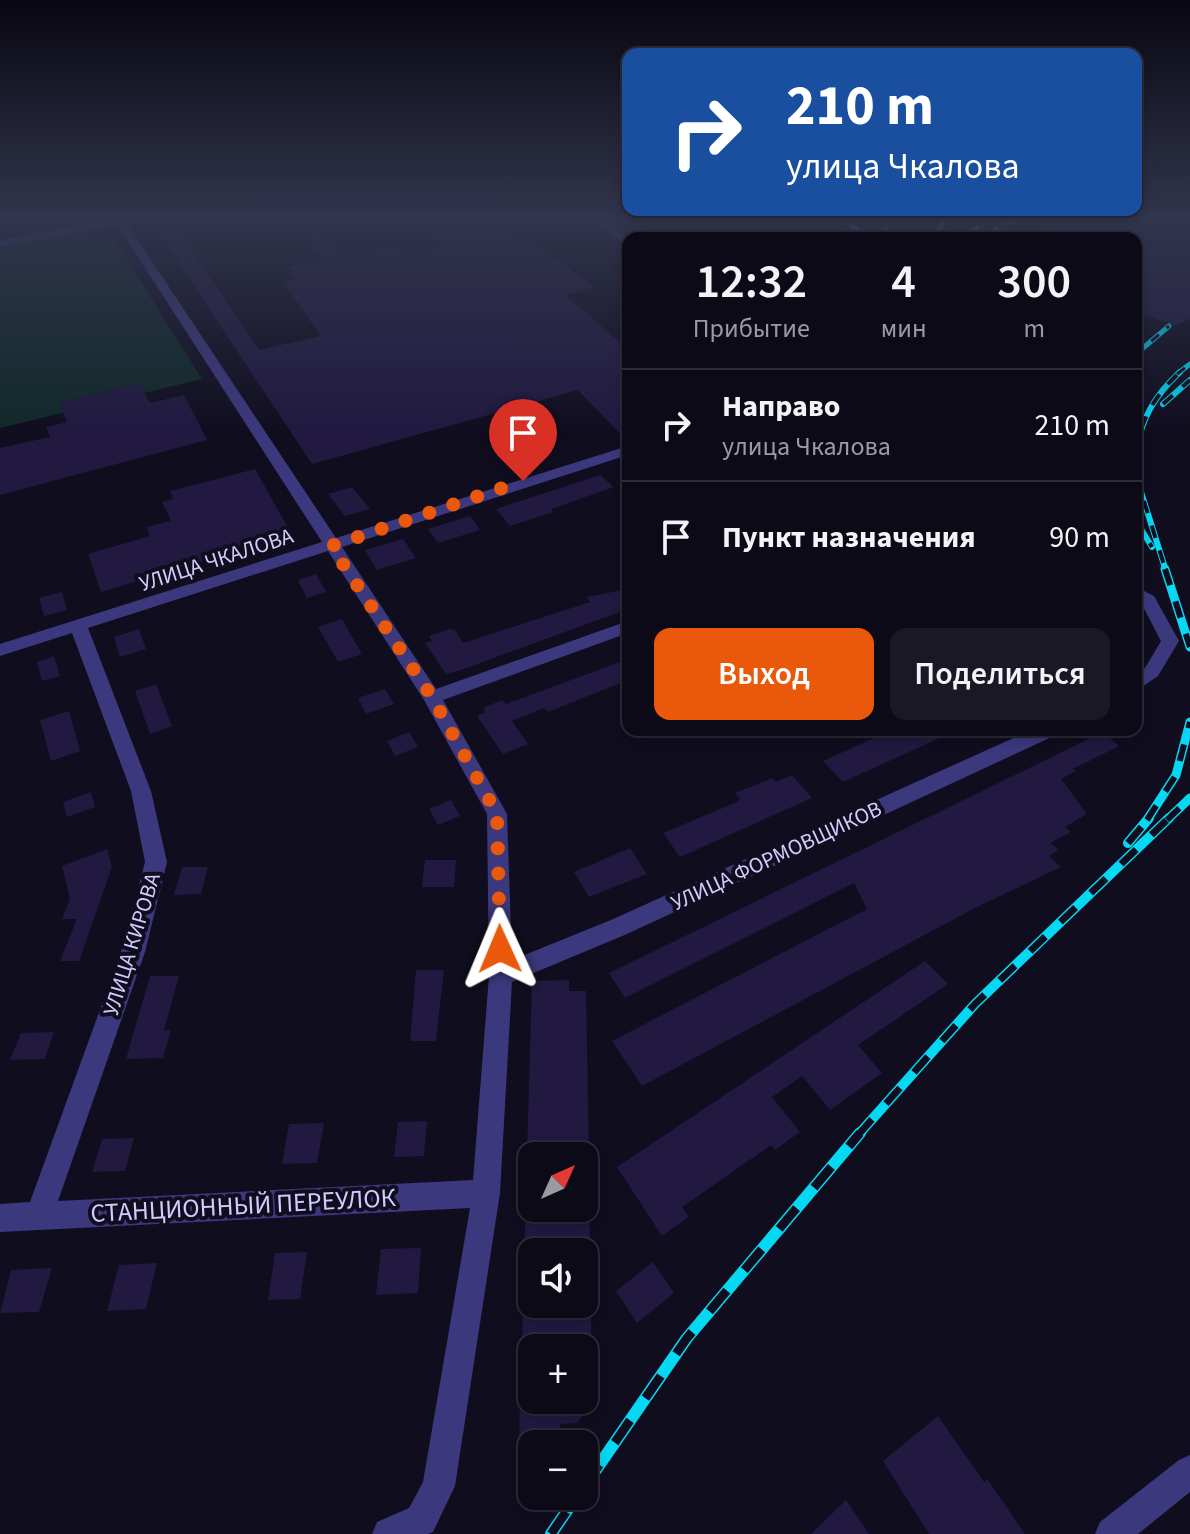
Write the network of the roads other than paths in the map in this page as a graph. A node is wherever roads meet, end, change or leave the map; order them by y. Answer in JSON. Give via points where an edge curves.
{"nodes":[{"id":1,"x":164,"y":290,"type":"edge"},
{"id":2,"x":622,"y":452,"type":"edge"},
{"id":3,"x":331,"y":546,"type":"junction"},
{"id":4,"x":1142,"y":596,"type":"edge"},
{"id":5,"x":78,"y":626,"type":"junction"},
{"id":6,"x":622,"y":629,"type":"edge"},
{"id":7,"x":0,"y":650,"type":"edge"},
{"id":8,"x":1142,"y":680,"type":"edge"},
{"id":9,"x":432,"y":697,"type":"junction"},
{"id":10,"x":1036,"y":736,"type":"edge"},
{"id":11,"x":501,"y":976,"type":"junction"},
{"id":12,"x":486,"y":1193,"type":"junction"},
{"id":13,"x":39,"y":1216,"type":"junction"},
{"id":14,"x":0,"y":1218,"type":"edge"},
{"id":15,"x":1190,"y":1471,"type":"edge"},
{"id":16,"x":389,"y":1534,"type":"edge"},
{"id":17,"x":1112,"y":1534,"type":"edge"}],
"edges":[{"from":1,"to":3,"type":"street"},
{"from":2,"to":3,"type":"street","name":"УЛИЦА ЧКАЛОВА"},
{"from":3,"to":5,"type":"street","name":"УЛИЦА ЧКАЛОВА"},
{"from":3,"to":9,"type":"street"},
{"from":4,"to":8,"type":"street","via":[[1170,641]]},
{"from":5,"to":7,"type":"street","name":"УЛИЦА ЧКАЛОВА"},
{"from":5,"to":13,"type":"street","name":"УЛИЦА КИРОВА","via":[[141,791],[156,862],[133,952]]},
{"from":6,"to":9,"type":"street"},
{"from":9,"to":11,"type":"street","via":[[497,814]]},
{"from":10,"to":11,"type":"street","name":"УЛИЦА ФОРМОВЩИКОВ"},
{"from":11,"to":12,"type":"street"},
{"from":12,"to":13,"type":"street","name":"СТАНЦИОННЫЙ ПЕРЕУЛОК"},
{"from":12,"to":16,"type":"street","via":[[439,1486],[421,1520]]},
{"from":13,"to":14,"type":"street","name":"СТАНЦИОННЫЙ ПЕРЕУЛОК"},
{"from":15,"to":17,"type":"street"}]}
